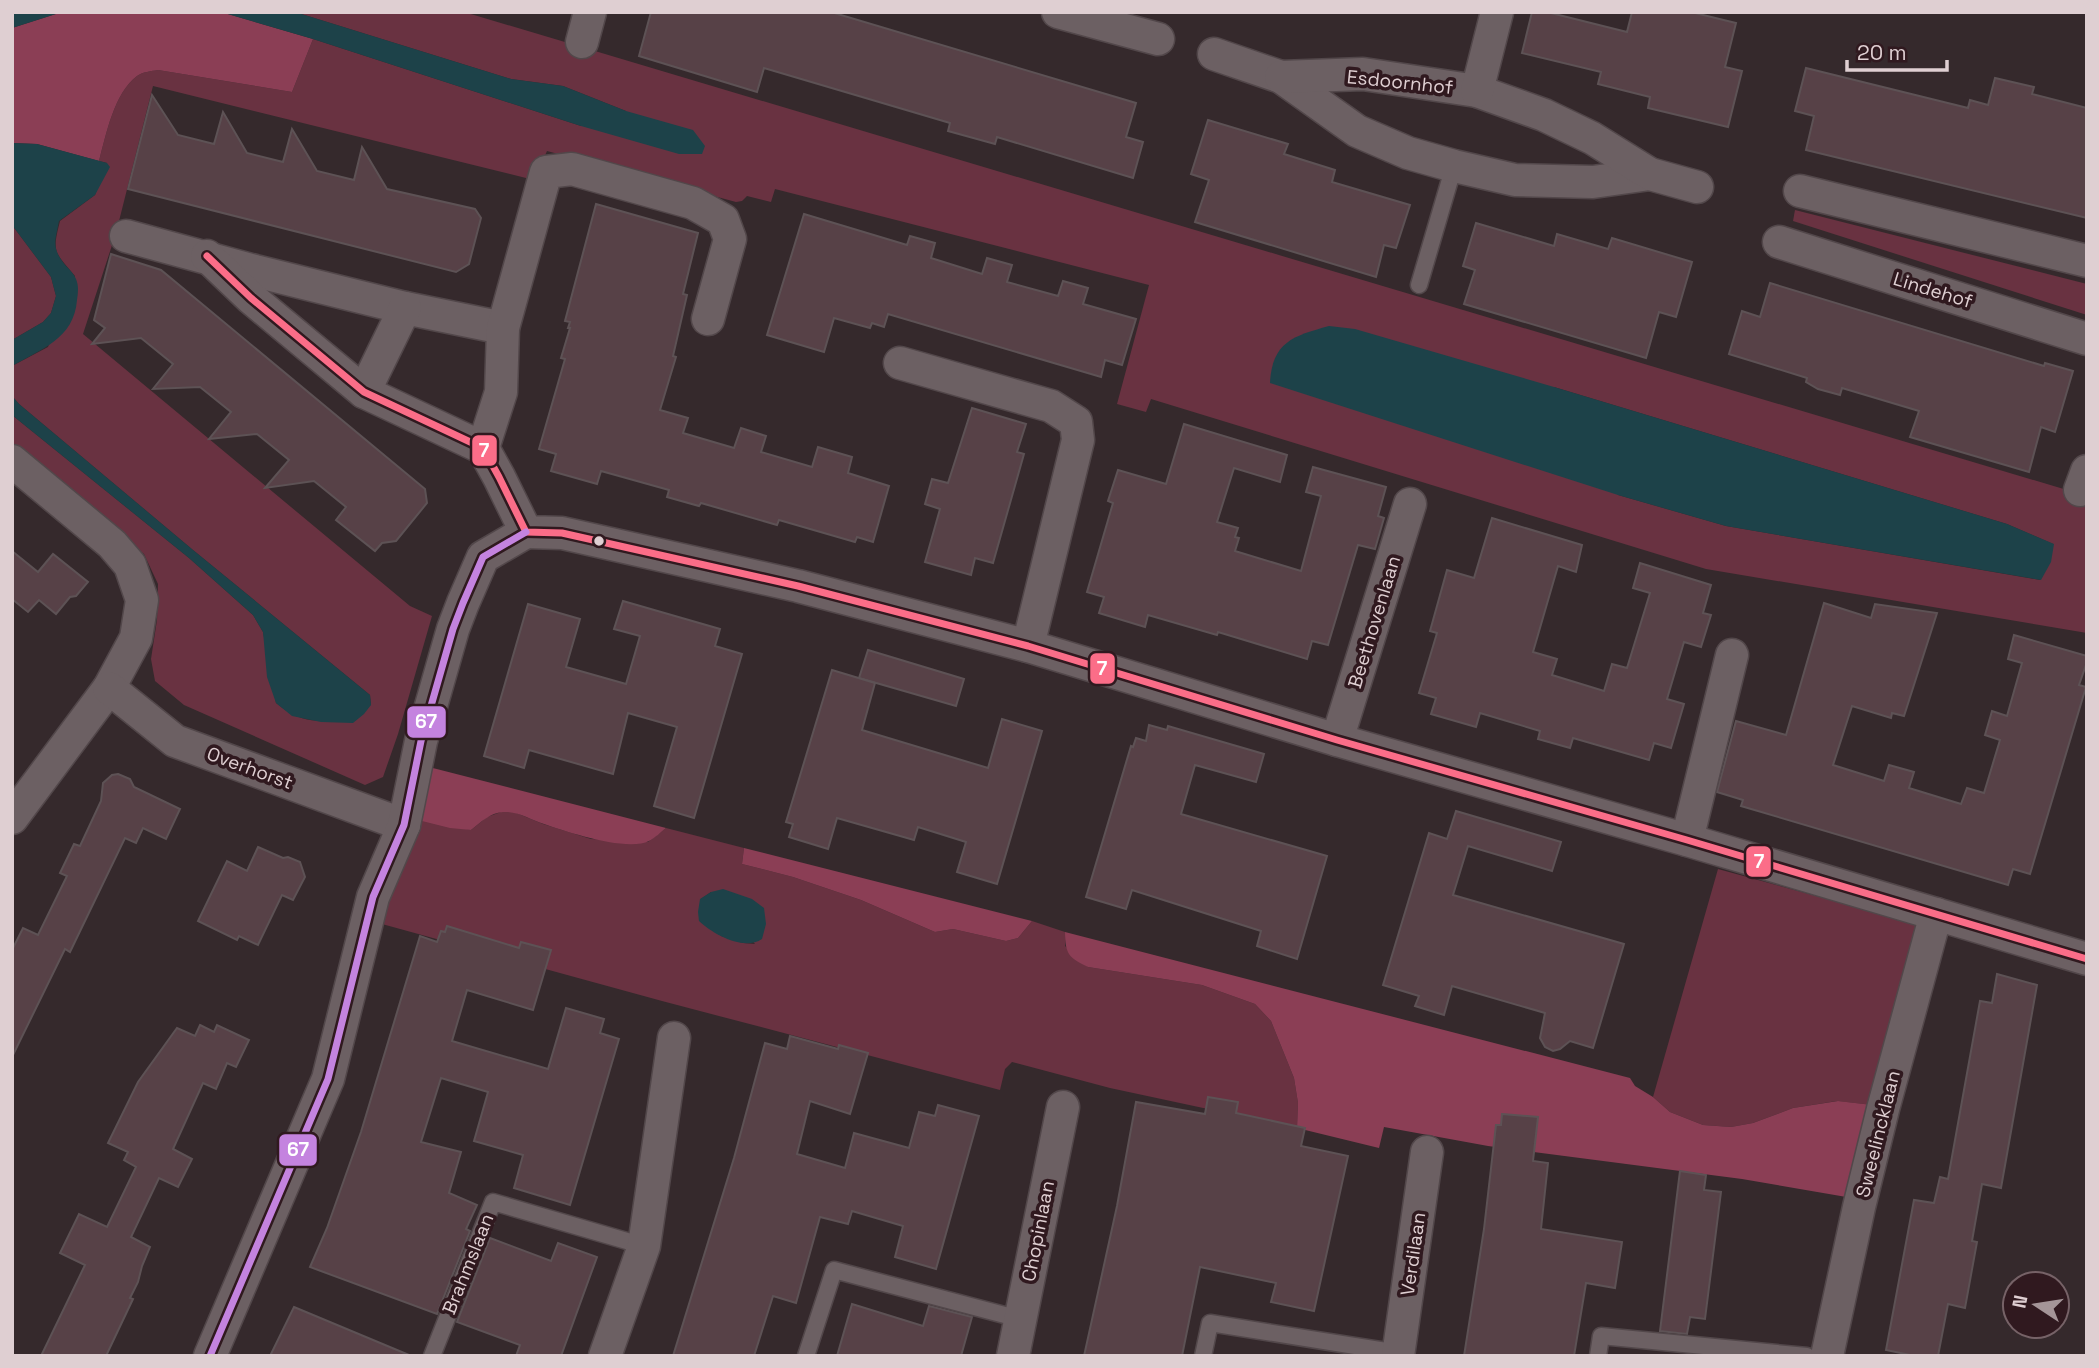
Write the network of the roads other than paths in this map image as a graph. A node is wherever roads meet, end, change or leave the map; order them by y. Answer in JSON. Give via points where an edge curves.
{"nodes":[{"id":1,"x":1058,"y":12,"type":"edge"},
{"id":2,"x":1497,"y":12,"type":"edge"},
{"id":3,"x":1158,"y":39,"type":"dead end"},
{"id":4,"x":1214,"y":54,"type":"dead end"},
{"id":5,"x":1281,"y":77,"type":"junction"},
{"id":6,"x":1477,"y":91,"type":"junction"},
{"id":7,"x":1454,"y":166,"type":"junction"},
{"id":8,"x":1650,"y":174,"type":"junction"},
{"id":9,"x":1697,"y":187,"type":"dead end"},
{"id":10,"x":1800,"y":191,"type":"dead end"},
{"id":11,"x":126,"y":236,"type":"dead end"},
{"id":12,"x":1779,"y":242,"type":"dead end"},
{"id":13,"x":207,"y":256,"type":"junction"},
{"id":14,"x":2087,"y":261,"type":"edge"},
{"id":15,"x":1419,"y":285,"type":"dead end"},
{"id":16,"x":405,"y":308,"type":"junction"},
{"id":17,"x":708,"y":319,"type":"dead end"},
{"id":18,"x":503,"y":328,"type":"junction"},
{"id":19,"x":2087,"y":339,"type":"edge"},
{"id":20,"x":900,"y":363,"type":"dead end"},
{"id":21,"x":364,"y":392,"type":"junction"},
{"id":22,"x":483,"y":448,"type":"junction"},
{"id":23,"x":12,"y":461,"type":"edge"},
{"id":24,"x":1410,"y":504,"type":"dead end"},
{"id":25,"x":526,"y":532,"type":"junction"},
{"id":26,"x":1028,"y":646,"type":"junction"},
{"id":27,"x":1732,"y":655,"type":"dead end"},
{"id":28,"x":109,"y":688,"type":"junction"},
{"id":29,"x":1337,"y":740,"type":"junction"},
{"id":30,"x":12,"y":818,"type":"edge"},
{"id":31,"x":404,"y":825,"type":"junction"},
{"id":32,"x":1687,"y":840,"type":"junction"},
{"id":33,"x":1936,"y":914,"type":"junction"},
{"id":34,"x":2084,"y":948,"type":"edge"},
{"id":35,"x":674,"y":1038,"type":"dead end"},
{"id":36,"x":1063,"y":1107,"type":"dead end"},
{"id":37,"x":1427,"y":1152,"type":"dead end"},
{"id":38,"x":644,"y":1246,"type":"junction"},
{"id":39,"x":1020,"y":1320,"type":"junction"},
{"id":40,"x":1399,"y":1354,"type":"edge"},
{"id":41,"x":210,"y":1356,"type":"edge"},
{"id":42,"x":432,"y":1356,"type":"edge"},
{"id":43,"x":606,"y":1356,"type":"edge"},
{"id":44,"x":806,"y":1356,"type":"edge"},
{"id":45,"x":1013,"y":1356,"type":"edge"},
{"id":46,"x":1203,"y":1356,"type":"edge"},
{"id":47,"x":1598,"y":1356,"type":"edge"},
{"id":48,"x":1807,"y":1356,"type":"edge"},
{"id":49,"x":1827,"y":1356,"type":"edge"}],
"edges":[{"from":1,"to":3,"type":"street"},
{"from":2,"to":6,"type":"street","name":"Esdoornhof"},
{"from":4,"to":5,"type":"street","name":"Esdoornhof"},
{"from":5,"to":6,"type":"street","name":"Esdoornhof","via":[[1363,75]]},
{"from":5,"to":7,"type":"street","name":"Esdoornhof","via":[[1357,131]]},
{"from":6,"to":8,"type":"street","name":"Esdoornhof","via":[[1592,138]]},
{"from":7,"to":8,"type":"street","name":"Esdoornhof","via":[[1515,180],[1593,182]]},
{"from":7,"to":15,"type":"lane"},
{"from":8,"to":9,"type":"street","name":"Esdoornhof"},
{"from":10,"to":14,"type":"street"},
{"from":11,"to":13,"type":"street"},
{"from":12,"to":19,"type":"street","name":"Lindehof"},
{"from":13,"to":16,"type":"street"},
{"from":13,"to":21,"type":"street"},
{"from":16,"to":18,"type":"street"},
{"from":16,"to":21,"type":"street"},
{"from":17,"to":18,"type":"street","via":[[730,239],[723,220],[693,202],[572,169],[546,172]]},
{"from":18,"to":22,"type":"street","via":[[501,392]]},
{"from":20,"to":26,"type":"street","via":[[1051,406],[1076,422],[1078,440]]},
{"from":21,"to":22,"type":"street"},
{"from":22,"to":25,"type":"street"},
{"from":23,"to":28,"type":"street","via":[[112,544],[130,565],[142,600],[136,638]]},
{"from":24,"to":29,"type":"street","name":"Beethovenlaan"},
{"from":25,"to":26,"type":"street","via":[[562,533],[759,577]]},
{"from":25,"to":31,"type":"street","via":[[483,557],[463,603],[422,741]]},
{"from":26,"to":29,"type":"street"},
{"from":27,"to":32,"type":"street"},
{"from":28,"to":30,"type":"street"},
{"from":28,"to":31,"type":"street","name":"Overhorst","via":[[175,741]]},
{"from":29,"to":32,"type":"street"},
{"from":31,"to":41,"type":"street","via":[[373,897],[327,1079]]},
{"from":32,"to":33,"type":"street"},
{"from":33,"to":34,"type":"street"},
{"from":33,"to":49,"type":"street","name":"Sweelincklaan","via":[[1868,1170]]},
{"from":35,"to":38,"type":"street"},
{"from":36,"to":39,"type":"street","name":"Chopinlaan"},
{"from":37,"to":40,"type":"street","name":"Verdilaan"},
{"from":38,"to":42,"type":"lane","name":"Brahmslaan","via":[[493,1202]]},
{"from":38,"to":43,"type":"street"},
{"from":39,"to":44,"type":"lane","via":[[834,1270]]},
{"from":39,"to":45,"type":"street","name":"Chopinlaan"},
{"from":40,"to":46,"type":"lane","via":[[1210,1323]]},
{"from":47,"to":48,"type":"lane","via":[[1601,1336]]}]}
